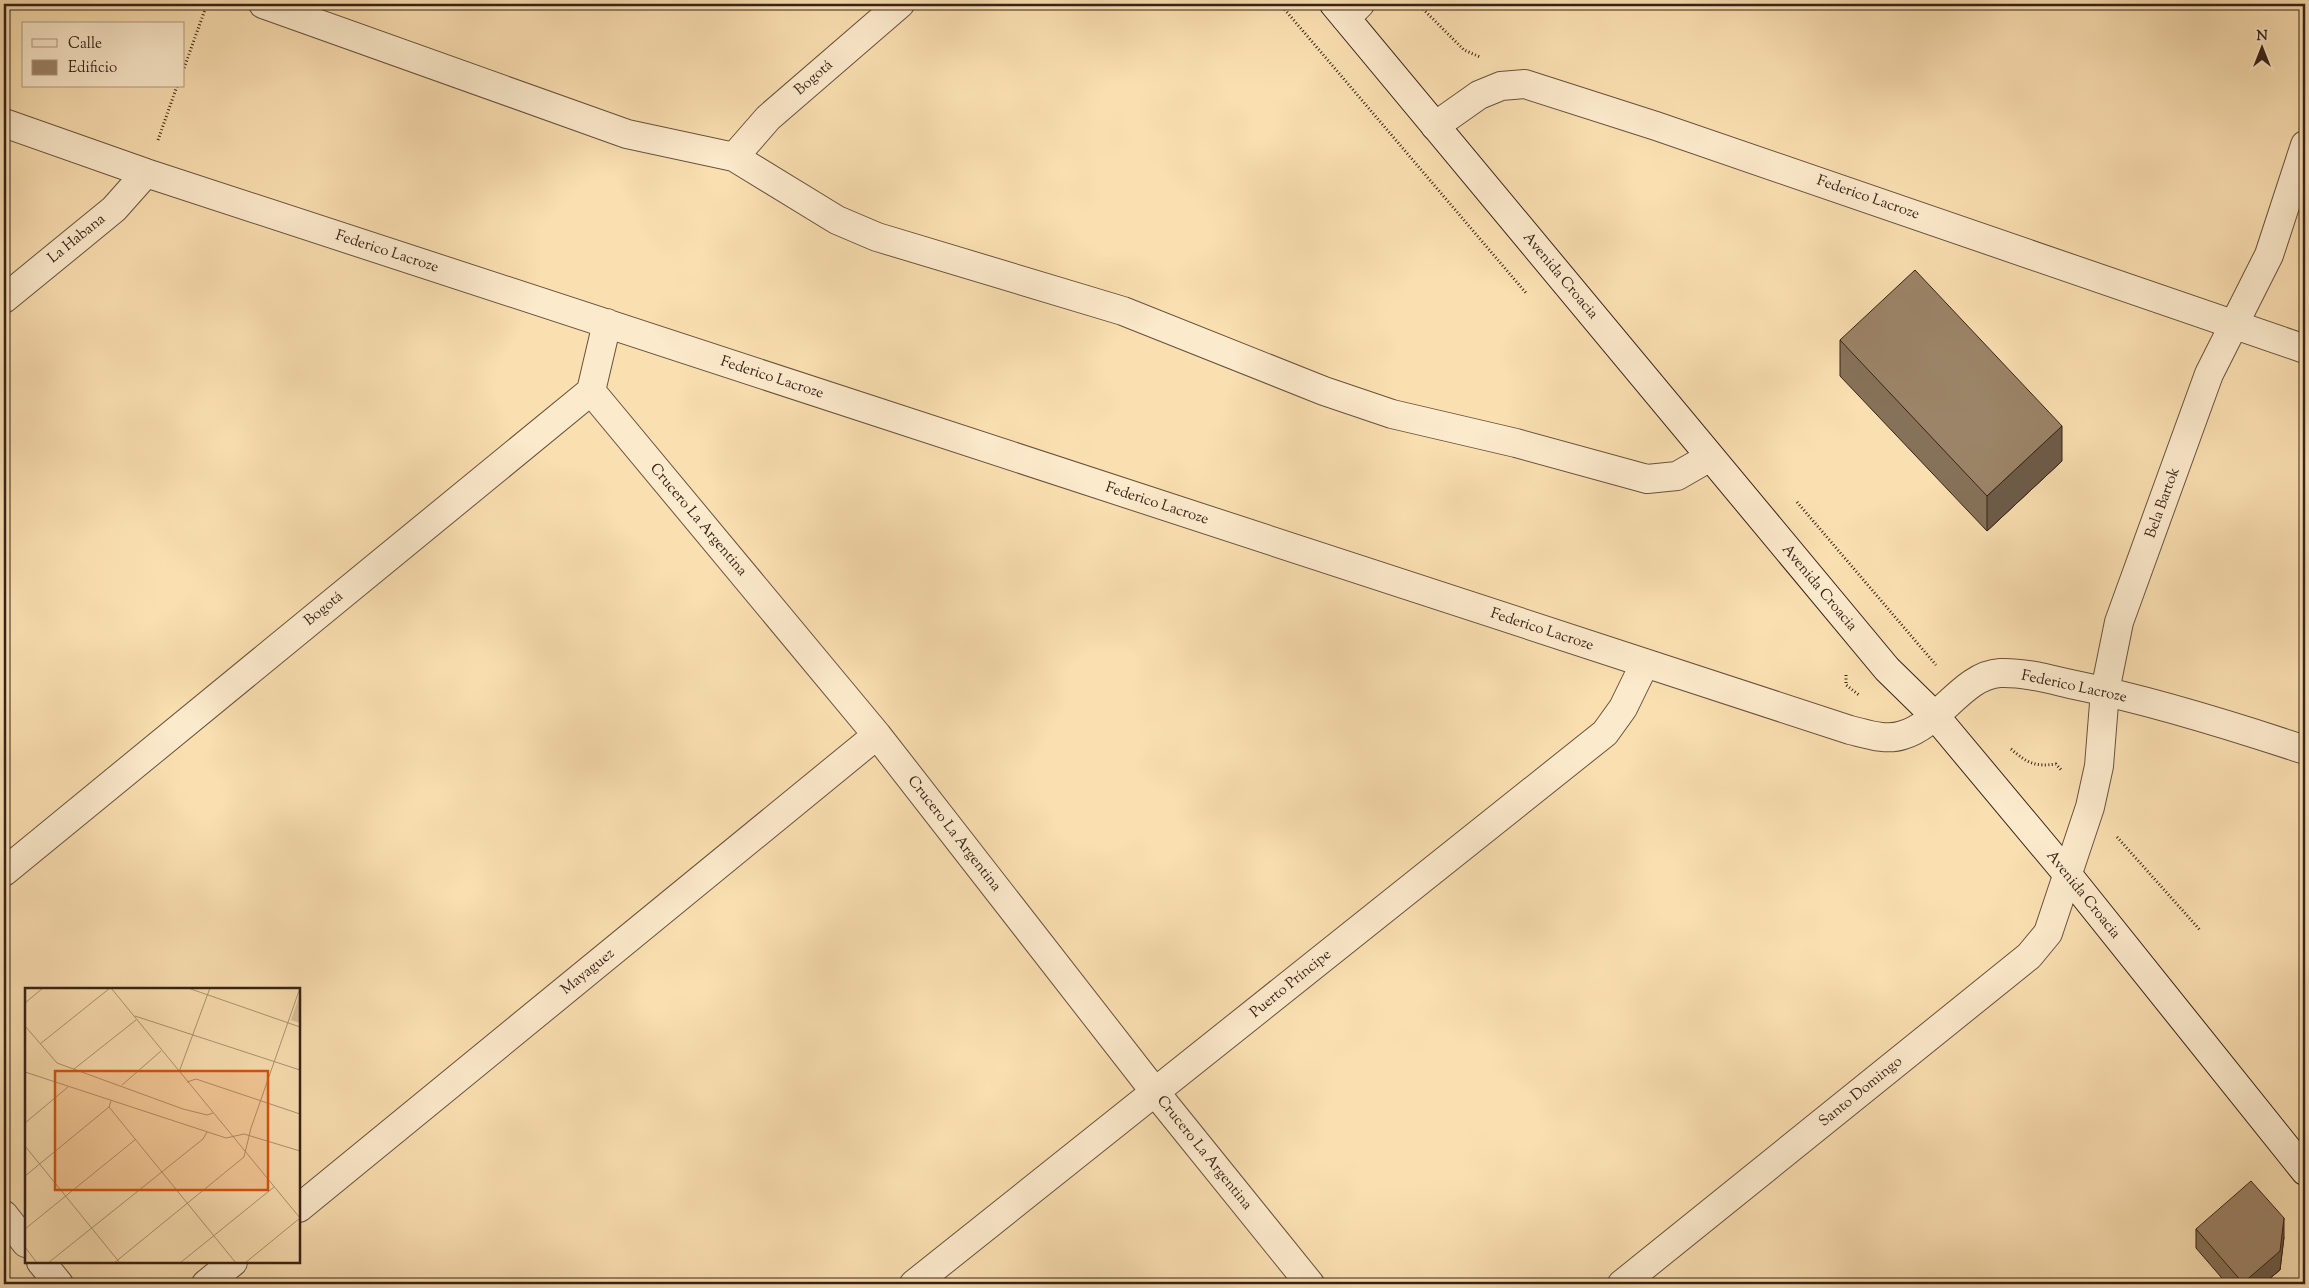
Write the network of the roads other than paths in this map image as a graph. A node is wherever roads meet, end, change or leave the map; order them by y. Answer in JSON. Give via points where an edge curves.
{"nodes":[{"id":1,"x":263,"y":4,"type":"edge"},
{"id":2,"x":900,"y":4,"type":"edge"},
{"id":3,"x":1347,"y":9,"type":"edge"},
{"id":4,"x":4,"y":123,"type":"edge"},
{"id":5,"x":1435,"y":126,"type":"junction"},
{"id":6,"x":2305,"y":146,"type":"edge"},
{"id":7,"x":734,"y":157,"type":"junction"},
{"id":8,"x":146,"y":173,"type":"junction"},
{"id":9,"x":4,"y":299,"type":"edge"},
{"id":10,"x":606,"y":324,"type":"junction"},
{"id":11,"x":2236,"y":324,"type":"junction"},
{"id":12,"x":2305,"y":348,"type":"edge"},
{"id":13,"x":591,"y":391,"type":"junction"},
{"id":14,"x":1710,"y":457,"type":"junction"},
{"id":15,"x":1645,"y":664,"type":"junction"},
{"id":16,"x":2105,"y":691,"type":"junction"},
{"id":17,"x":1936,"y":717,"type":"junction"},
{"id":18,"x":877,"y":735,"type":"junction"},
{"id":19,"x":2305,"y":750,"type":"edge"},
{"id":20,"x":4,"y":872,"type":"edge"},
{"id":21,"x":2068,"y":875,"type":"junction"},
{"id":22,"x":1155,"y":1092,"type":"junction"},
{"id":23,"x":2305,"y":1170,"type":"edge"},
{"id":24,"x":300,"y":1207,"type":"edge"},
{"id":25,"x":4,"y":1216,"type":"edge"},
{"id":26,"x":25,"y":1242,"type":"edge"},
{"id":27,"x":42,"y":1263,"type":"edge"},
{"id":28,"x":232,"y":1263,"type":"edge"},
{"id":29,"x":60,"y":1284,"type":"edge"},
{"id":30,"x":206,"y":1284,"type":"edge"},
{"id":31,"x":914,"y":1284,"type":"edge"},
{"id":32,"x":1310,"y":1284,"type":"edge"},
{"id":33,"x":1622,"y":1284,"type":"edge"}],
"edges":[{"from":1,"to":7,"type":"street","via":[[627,134]]},
{"from":2,"to":7,"type":"street","name":"Bogotá","via":[[768,118]]},
{"from":3,"to":5,"type":"street","name":"Avenida Croacia"},
{"from":4,"to":8,"type":"street","name":"Federico Lacroze"},
{"from":5,"to":11,"type":"street","name":"Federico Lacroze","via":[[1479,95],[1501,86],[1525,84]]},
{"from":5,"to":14,"type":"street","name":"Avenida Croacia"},
{"from":6,"to":11,"type":"street","name":"Bela Bartok","via":[[2269,255]]},
{"from":7,"to":14,"type":"street","via":[[837,220],[877,237],[1123,311],[1324,391],[1392,414],[1516,443],[1647,479],[1678,476]]},
{"from":8,"to":9,"type":"street","name":"La Habana","via":[[114,209]]},
{"from":8,"to":10,"type":"street","name":"Federico Lacroze"},
{"from":10,"to":13,"type":"street"},
{"from":10,"to":15,"type":"street","name":"Federico Lacroze"},
{"from":11,"to":12,"type":"street","name":"Federico Lacroze"},
{"from":11,"to":16,"type":"street","name":"Bela Bartok","via":[[2209,374],[2119,622]]},
{"from":13,"to":18,"type":"street","name":"Crucero La Argentina"},
{"from":13,"to":20,"type":"street","name":"Bogotá"},
{"from":14,"to":17,"type":"street","name":"Avenida Croacia","via":[[1888,669]]},
{"from":15,"to":17,"type":"street","name":"Federico Lacroze","via":[[1850,730],[1883,737],[1903,735]]},
{"from":15,"to":22,"type":"street","name":"Puerto Príncipe","via":[[1624,708],[1606,733]]},
{"from":16,"to":17,"type":"street","name":"Federico Lacroze","via":[[1999,673],[1974,681]]},
{"from":16,"to":19,"type":"street","name":"Federico Lacroze"},
{"from":16,"to":21,"type":"street","name":"Bela Bartok","via":[[2099,766],[2090,807]]},
{"from":17,"to":21,"type":"street","name":"Avenida Croacia"},
{"from":18,"to":22,"type":"street","name":"Crucero La Argentina"},
{"from":18,"to":24,"type":"street","name":"Mayaguez"},
{"from":21,"to":23,"type":"street","name":"Avenida Croacia"},
{"from":21,"to":33,"type":"street","name":"Santo Domingo","via":[[2048,933],[2029,956]]},
{"from":22,"to":31,"type":"street","name":"Puerto Príncipe"},
{"from":22,"to":32,"type":"street","name":"Crucero La Argentina"},
{"from":25,"to":26,"type":"street"},
{"from":27,"to":29,"type":"street"},
{"from":28,"to":30,"type":"street"}]}
